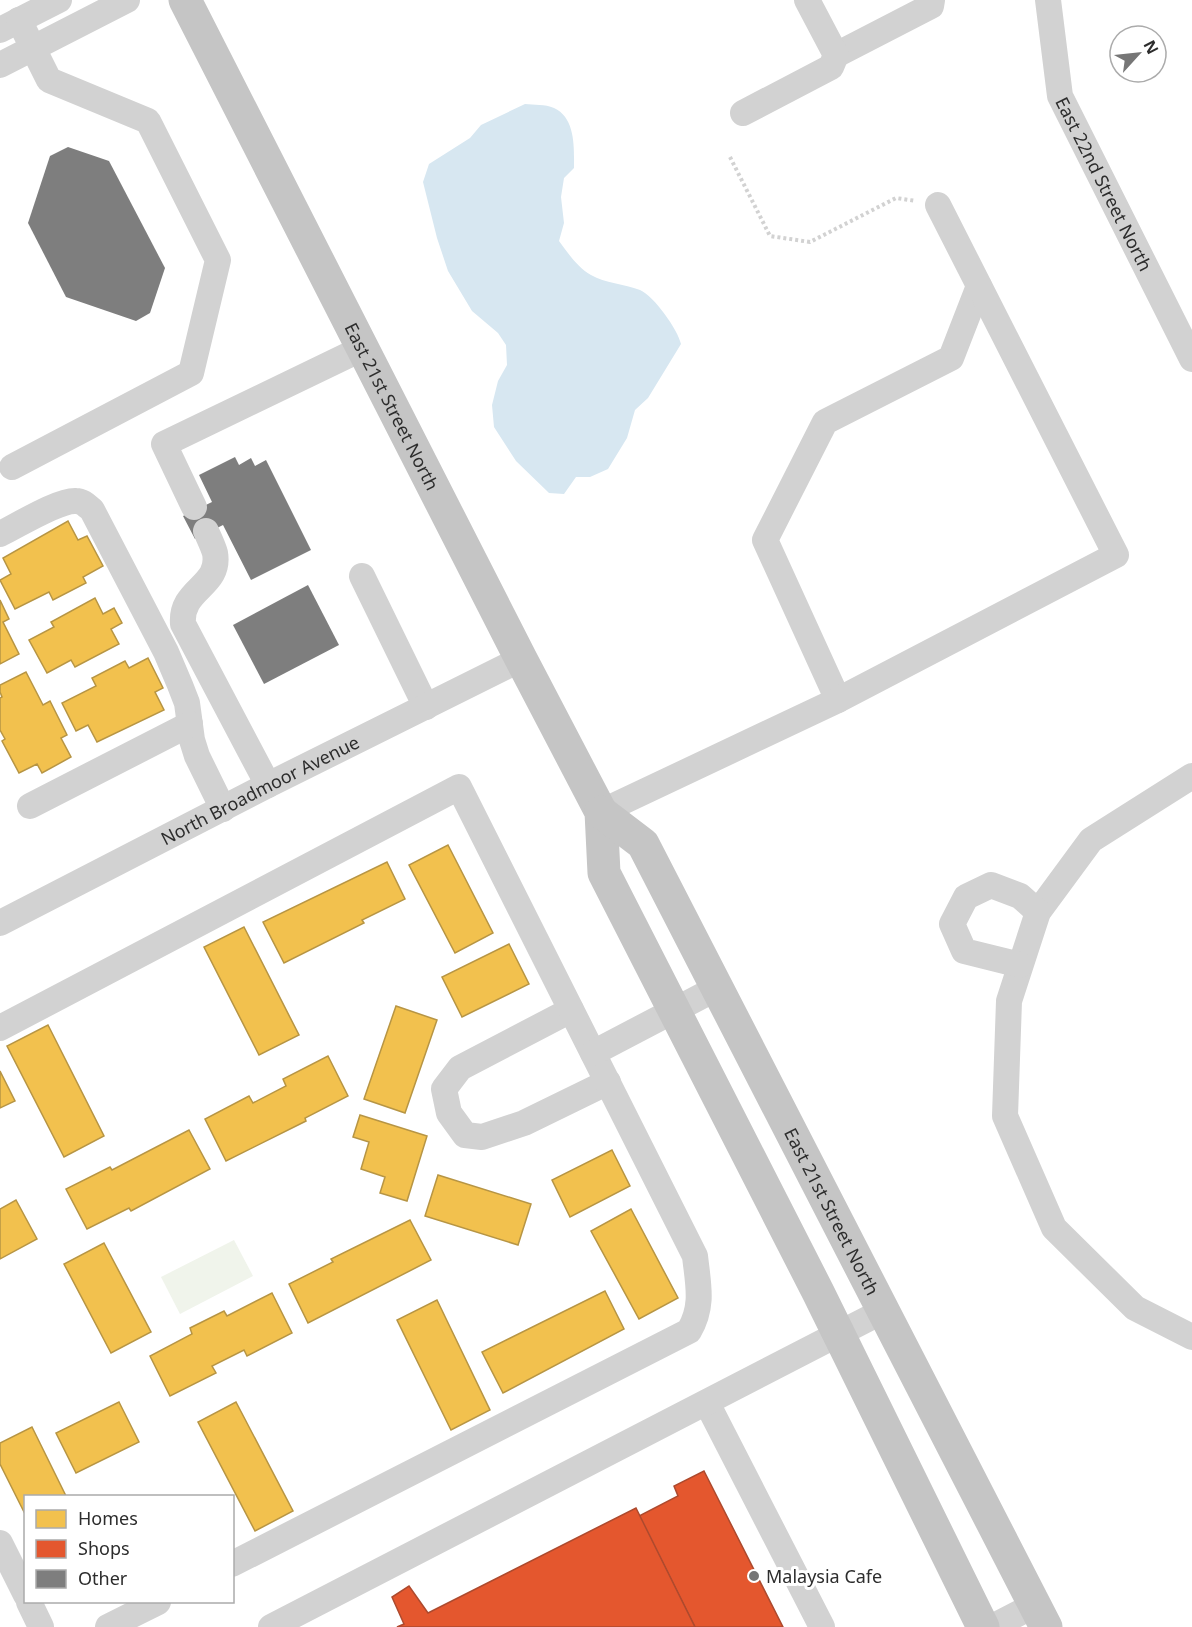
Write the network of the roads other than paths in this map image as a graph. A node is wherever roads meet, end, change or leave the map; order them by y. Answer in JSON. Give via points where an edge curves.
{"nodes":[{"id":1,"x":59,"y":0,"type":"edge"},
{"id":2,"x":127,"y":0,"type":"edge"},
{"id":3,"x":185,"y":0,"type":"edge"},
{"id":4,"x":807,"y":0,"type":"edge"},
{"id":5,"x":932,"y":0,"type":"edge"},
{"id":6,"x":1048,"y":0,"type":"edge"},
{"id":7,"x":10,"y":25,"type":"edge"},
{"id":8,"x":33,"y":48,"type":"junction"},
{"id":9,"x":836,"y":55,"type":"junction"},
{"id":10,"x":0,"y":65,"type":"edge"},
{"id":11,"x":743,"y":113,"type":"dead end"},
{"id":12,"x":938,"y":205,"type":"road end"},
{"id":13,"x":979,"y":286,"type":"junction"},
{"id":14,"x":1183,"y":320,"type":"edge"},
{"id":15,"x":363,"y":348,"type":"junction"},
{"id":16,"x":1192,"y":359,"type":"edge"},
{"id":17,"x":12,"y":467,"type":"dead end"},
{"id":18,"x":194,"y":507,"type":"dead end"},
{"id":19,"x":206,"y":531,"type":"dead end"},
{"id":20,"x":0,"y":534,"type":"edge"},
{"id":21,"x":362,"y":576,"type":"dead end"},
{"id":22,"x":521,"y":659,"type":"junction"},
{"id":23,"x":838,"y":700,"type":"junction"},
{"id":24,"x":426,"y":706,"type":"junction"},
{"id":25,"x":190,"y":724,"type":"junction"},
{"id":26,"x":1192,"y":776,"type":"edge"},
{"id":27,"x":268,"y":785,"type":"junction"},
{"id":28,"x":30,"y":806,"type":"dead end"},
{"id":29,"x":223,"y":809,"type":"junction"},
{"id":30,"x":601,"y":812,"type":"junction"},
{"id":31,"x":1038,"y":912,"type":"junction"},
{"id":32,"x":0,"y":924,"type":"edge"},
{"id":33,"x":1020,"y":965,"type":"junction"},
{"id":34,"x":717,"y":988,"type":"junction"},
{"id":35,"x":571,"y":1010,"type":"junction"},
{"id":36,"x":674,"y":1010,"type":"junction"},
{"id":37,"x":0,"y":1028,"type":"edge"},
{"id":38,"x":593,"y":1053,"type":"junction"},
{"id":39,"x":608,"y":1082,"type":"junction"},
{"id":40,"x":883,"y":1311,"type":"junction"},
{"id":41,"x":839,"y":1333,"type":"junction"},
{"id":42,"x":1192,"y":1337,"type":"edge"},
{"id":43,"x":707,"y":1403,"type":"junction"},
{"id":44,"x":0,"y":1543,"type":"edge"},
{"id":45,"x":234,"y":1563,"type":"edge"},
{"id":46,"x":24,"y":1591,"type":"edge"},
{"id":47,"x":29,"y":1603,"type":"edge"},
{"id":48,"x":156,"y":1603,"type":"edge"},
{"id":49,"x":1041,"y":1616,"type":"edge"},
{"id":50,"x":41,"y":1627,"type":"edge"},
{"id":51,"x":108,"y":1627,"type":"edge"},
{"id":52,"x":271,"y":1627,"type":"edge"},
{"id":53,"x":822,"y":1627,"type":"edge"},
{"id":54,"x":983,"y":1627,"type":"edge"},
{"id":55,"x":992,"y":1627,"type":"edge"}],
"edges":[{"from":1,"to":7,"type":"street"},
{"from":2,"to":8,"type":"street"},
{"from":3,"to":15,"type":"main road","name":"East 21st Street North"},
{"from":4,"to":9,"type":"street"},
{"from":5,"to":9,"type":"street","via":[[930,6]]},
{"from":6,"to":14,"type":"street","name":"East 22nd Street North","via":[[1060,96]]},
{"from":7,"to":8,"type":"street"},
{"from":8,"to":10,"type":"street"},
{"from":8,"to":17,"type":"street","via":[[49,80],[148,121],[218,260],[190,373]]},
{"from":9,"to":11,"type":"street","via":[[831,67]]},
{"from":12,"to":13,"type":"street"},
{"from":13,"to":23,"type":"street","via":[[951,358],[825,422],[765,540]]},
{"from":13,"to":23,"type":"street","via":[[1116,555]]},
{"from":14,"to":16,"type":"street","name":"East 22nd Street North"},
{"from":15,"to":18,"type":"street","via":[[164,444]]},
{"from":15,"to":22,"type":"main road","name":"East 21st Street North"},
{"from":19,"to":27,"type":"street","via":[[214,550],[215,568],[186,603],[183,624]]},
{"from":20,"to":25,"type":"street","via":[[59,504],[75,501],[92,510],[166,652],[187,703]]},
{"from":21,"to":24,"type":"street"},
{"from":22,"to":24,"type":"street","name":"North Broadmoor Avenue"},
{"from":22,"to":30,"type":"main road","name":"East 21st Street North"},
{"from":23,"to":30,"type":"street"},
{"from":24,"to":27,"type":"street","name":"North Broadmoor Avenue"},
{"from":25,"to":28,"type":"street"},
{"from":25,"to":29,"type":"street","via":[[197,756]]},
{"from":26,"to":31,"type":"street","via":[[1091,840]]},
{"from":27,"to":29,"type":"street","name":"North Broadmoor Avenue"},
{"from":29,"to":32,"type":"street","name":"North Broadmoor Avenue"},
{"from":30,"to":34,"type":"main road","name":"East 21st Street North","via":[[643,844]]},
{"from":30,"to":36,"type":"main road","name":"East 21st Street North","via":[[604,873]]},
{"from":31,"to":33,"type":"street"},
{"from":31,"to":33,"type":"street","via":[[1020,896],[991,885],[966,897],[952,924],[964,951]]},
{"from":33,"to":42,"type":"street","via":[[1009,1001],[1005,1116],[1054,1228],[1135,1308]]},
{"from":34,"to":36,"type":"street"},
{"from":34,"to":40,"type":"main road","name":"East 21st Street North"},
{"from":35,"to":37,"type":"street","via":[[459,787]]},
{"from":35,"to":38,"type":"street"},
{"from":35,"to":39,"type":"street","via":[[460,1068],[444,1089],[449,1113],[465,1135],[482,1137],[524,1123]]},
{"from":36,"to":38,"type":"street"},
{"from":36,"to":41,"type":"main road","name":"East 21st Street North"},
{"from":38,"to":39,"type":"street"},
{"from":39,"to":45,"type":"street","via":[[695,1256],[700,1295],[697,1318],[689,1331]]},
{"from":40,"to":41,"type":"street"},
{"from":40,"to":49,"type":"main road","name":"East 21st Street North"},
{"from":41,"to":43,"type":"street"},
{"from":41,"to":54,"type":"main road","name":"East 21st Street North"},
{"from":43,"to":52,"type":"street"},
{"from":43,"to":53,"type":"street"},
{"from":44,"to":46,"type":"street"},
{"from":47,"to":50,"type":"street"},
{"from":48,"to":51,"type":"street"},
{"from":49,"to":55,"type":"street"}]}
